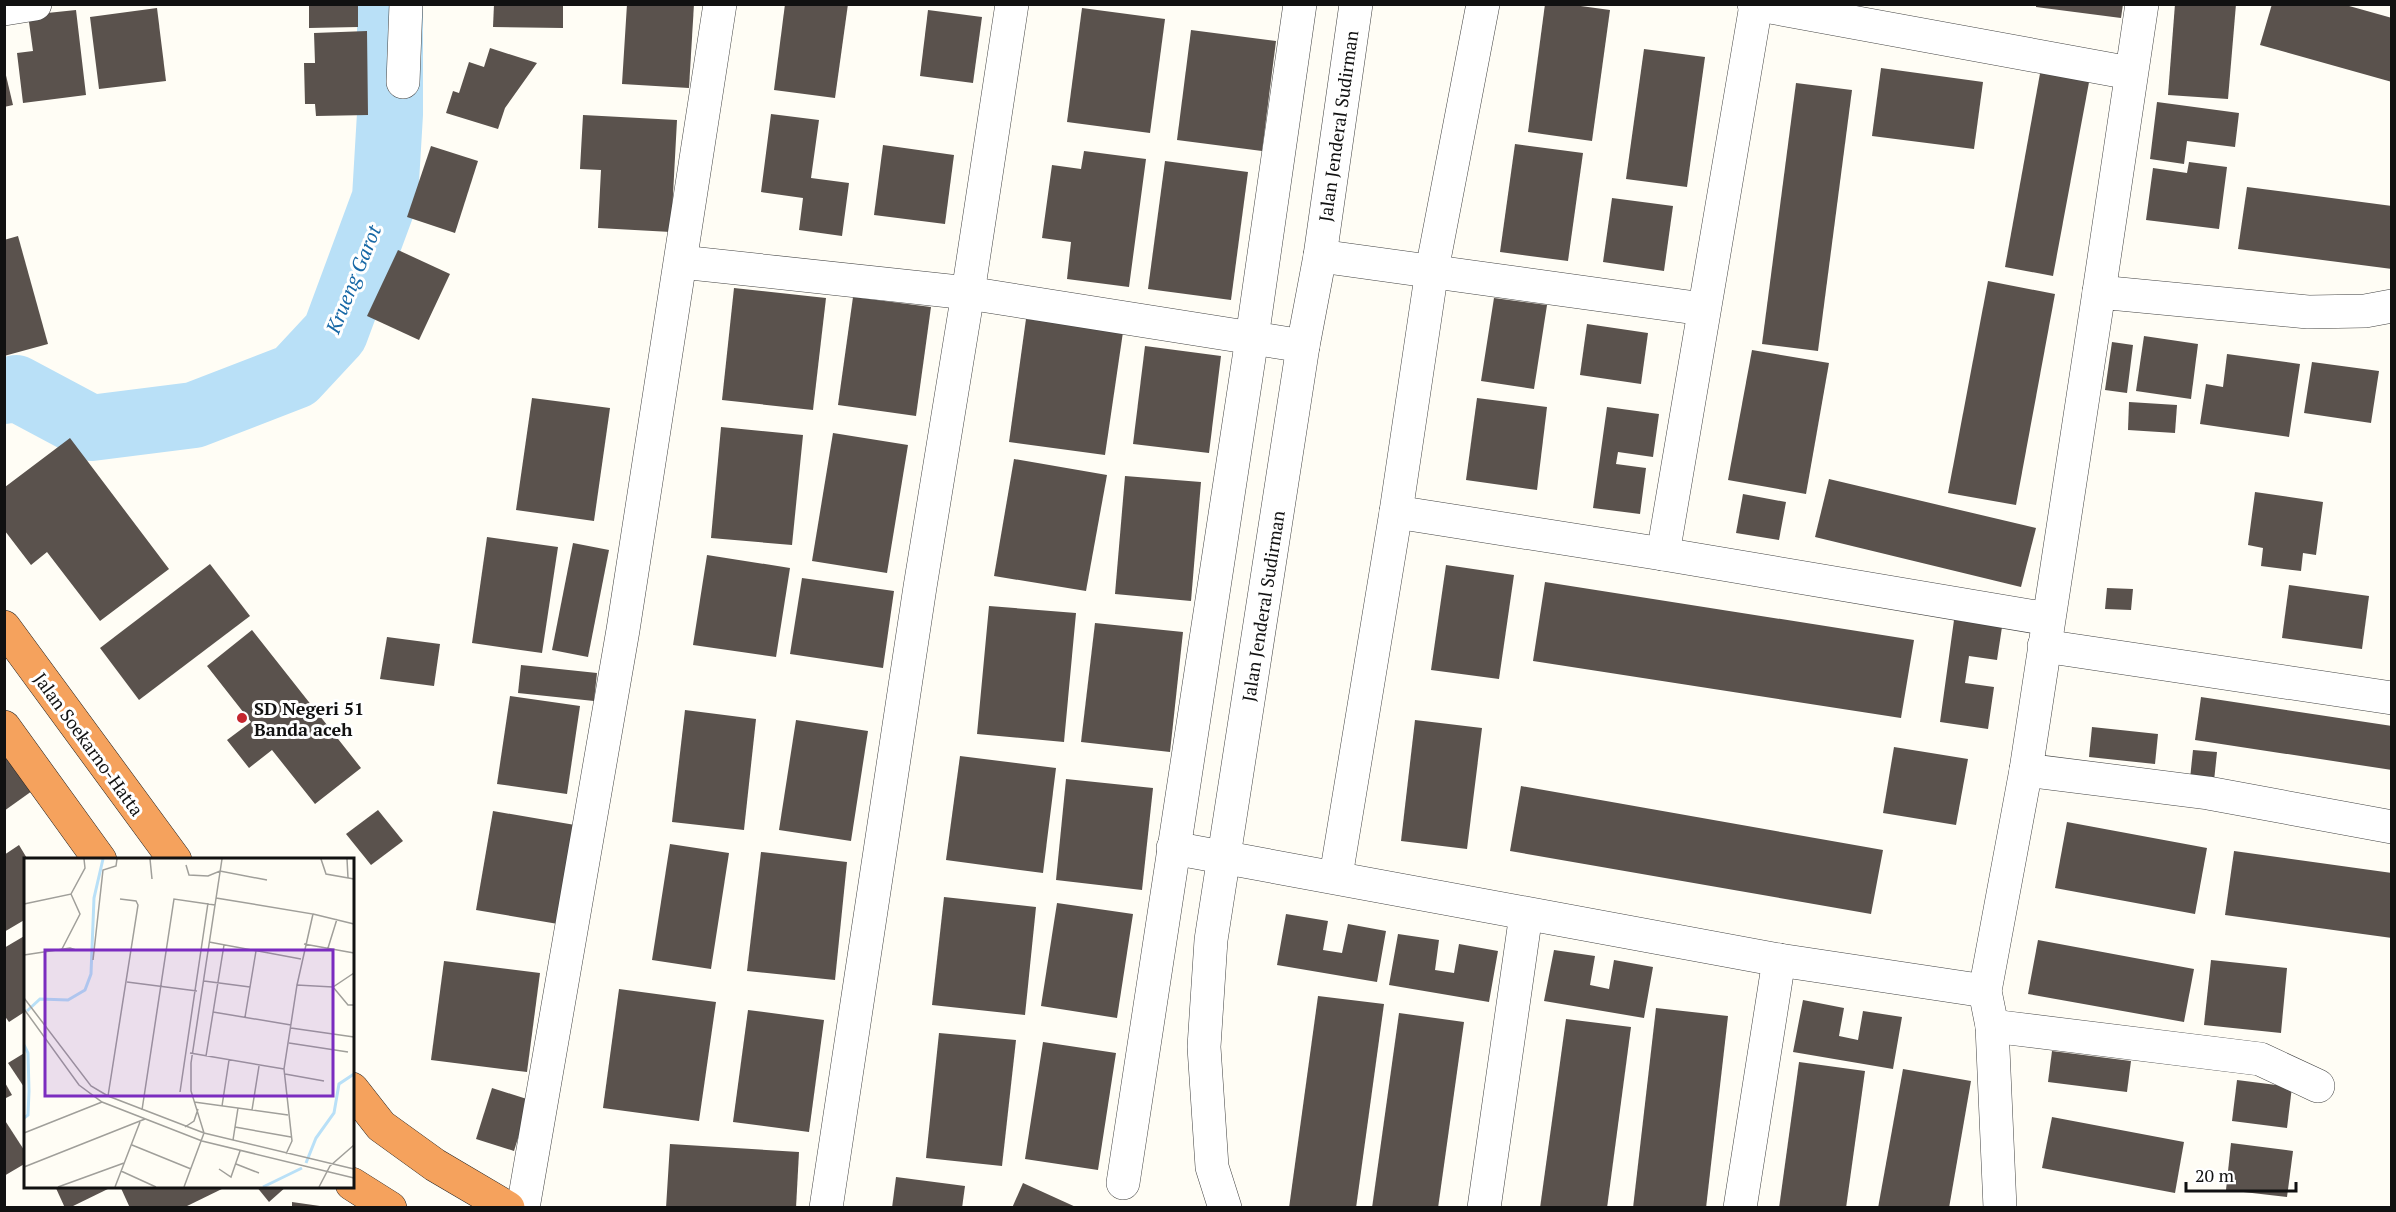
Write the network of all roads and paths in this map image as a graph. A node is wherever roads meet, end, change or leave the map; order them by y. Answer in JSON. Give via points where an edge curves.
{"nodes":[{"id":1,"x":35,"y":4,"type":"edge"},
{"id":2,"x":406,"y":4,"type":"edge"},
{"id":3,"x":720,"y":4,"type":"edge"},
{"id":4,"x":1012,"y":4,"type":"edge"},
{"id":5,"x":1300,"y":4,"type":"edge"},
{"id":6,"x":1356,"y":4,"type":"edge"},
{"id":7,"x":1483,"y":4,"type":"edge"},
{"id":8,"x":2142,"y":4,"type":"edge"},
{"id":9,"x":1755,"y":5,"type":"edge"},
{"id":10,"x":4,"y":9,"type":"edge"},
{"id":11,"x":2130,"y":73,"type":"junction"},
{"id":12,"x":403,"y":82,"type":"dead end"},
{"id":13,"x":1320,"y":256,"type":"junction"},
{"id":14,"x":681,"y":262,"type":"junction"},
{"id":15,"x":1432,"y":270,"type":"junction"},
{"id":16,"x":2099,"y":292,"type":"junction"},
{"id":17,"x":968,"y":293,"type":"junction"},
{"id":18,"x":2391,"y":306,"type":"edge"},
{"id":19,"x":1703,"y":309,"type":"junction"},
{"id":20,"x":1252,"y":338,"type":"junction"},
{"id":21,"x":1303,"y":346,"type":"junction"},
{"id":22,"x":1396,"y":512,"type":"junction"},
{"id":23,"x":1663,"y":554,"type":"junction"},
{"id":24,"x":4,"y":627,"type":"edge"},
{"id":25,"x":2046,"y":633,"type":"junction"},
{"id":26,"x":2391,"y":698,"type":"edge"},
{"id":27,"x":4,"y":728,"type":"edge"},
{"id":28,"x":2026,"y":770,"type":"junction"},
{"id":29,"x":2391,"y":827,"type":"edge"},
{"id":30,"x":1173,"y":848,"type":"junction"},
{"id":31,"x":1224,"y":857,"type":"junction"},
{"id":32,"x":99,"y":858,"type":"edge"},
{"id":33,"x":173,"y":858,"type":"edge"},
{"id":34,"x":1336,"y":876,"type":"junction"},
{"id":35,"x":1526,"y":914,"type":"junction"},
{"id":36,"x":1779,"y":960,"type":"junction"},
{"id":37,"x":1985,"y":991,"type":"junction"},
{"id":38,"x":1992,"y":1026,"type":"junction"},
{"id":39,"x":2318,"y":1086,"type":"dead end"},
{"id":40,"x":354,"y":1092,"type":"edge"},
{"id":41,"x":1123,"y":1183,"type":"dead end"},
{"id":42,"x":354,"y":1185,"type":"edge"},
{"id":43,"x":390,"y":1208,"type":"edge"},
{"id":44,"x":508,"y":1208,"type":"edge"},
{"id":45,"x":523,"y":1208,"type":"edge"},
{"id":46,"x":826,"y":1208,"type":"edge"},
{"id":47,"x":1225,"y":1208,"type":"edge"},
{"id":48,"x":1484,"y":1208,"type":"edge"},
{"id":49,"x":1740,"y":1208,"type":"edge"},
{"id":50,"x":2000,"y":1208,"type":"edge"}],
"edges":[{"from":1,"to":10,"type":"street"},
{"from":2,"to":12,"type":"street"},
{"from":3,"to":14,"type":"street"},
{"from":4,"to":17,"type":"street"},
{"from":5,"to":20,"type":"street"},
{"from":6,"to":13,"type":"street","name":"Jalan Jenderal Sudirman"},
{"from":7,"to":15,"type":"street"},
{"from":8,"to":11,"type":"street"},
{"from":9,"to":11,"type":"street"},
{"from":9,"to":19,"type":"street"},
{"from":11,"to":16,"type":"street"},
{"from":13,"to":15,"type":"street"},
{"from":13,"to":21,"type":"street","name":"Jalan Jenderal Sudirman"},
{"from":14,"to":17,"type":"street"},
{"from":14,"to":45,"type":"street","via":[[623,630]]},
{"from":15,"to":19,"type":"street"},
{"from":15,"to":22,"type":"street"},
{"from":16,"to":18,"type":"street","via":[[2308,312],[2365,311]]},
{"from":16,"to":25,"type":"street"},
{"from":17,"to":20,"type":"street"},
{"from":17,"to":46,"type":"street"},
{"from":19,"to":23,"type":"street"},
{"from":20,"to":21,"type":"street"},
{"from":20,"to":30,"type":"street"},
{"from":21,"to":31,"type":"street","name":"Jalan Jenderal Sudirman"},
{"from":22,"to":23,"type":"street"},
{"from":22,"to":34,"type":"street"},
{"from":23,"to":25,"type":"street"},
{"from":24,"to":33,"type":"highway","name":"Jalan Soekarno-Hatta"},
{"from":25,"to":26,"type":"street"},
{"from":25,"to":28,"type":"street"},
{"from":27,"to":32,"type":"highway"},
{"from":28,"to":29,"type":"street","via":[[2208,793]]},
{"from":28,"to":37,"type":"street"},
{"from":30,"to":31,"type":"street"},
{"from":30,"to":41,"type":"street"},
{"from":31,"to":34,"type":"street"},
{"from":31,"to":47,"type":"street","name":"Jalan Jenderal Sudirman","via":[[1210,940],[1204,1047],[1212,1167]]},
{"from":34,"to":35,"type":"street"},
{"from":35,"to":36,"type":"street"},
{"from":35,"to":48,"type":"street"},
{"from":36,"to":37,"type":"street"},
{"from":36,"to":49,"type":"street"},
{"from":37,"to":38,"type":"street"},
{"from":38,"to":39,"type":"street","via":[[2260,1059]]},
{"from":38,"to":50,"type":"street"},
{"from":40,"to":44,"type":"highway","via":[[381,1126],[435,1165]]},
{"from":42,"to":43,"type":"highway"}]}
